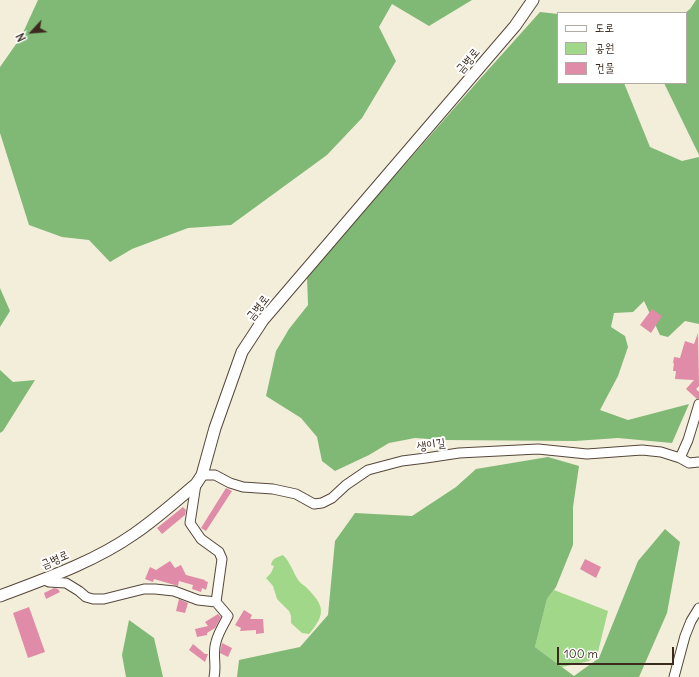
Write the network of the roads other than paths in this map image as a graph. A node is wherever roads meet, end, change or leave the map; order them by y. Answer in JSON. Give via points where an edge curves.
{"nodes":[{"id":1,"x":533,"y":0,"type":"edge"},
{"id":2,"x":699,"y":404,"type":"edge"},
{"id":3,"x":680,"y":458,"type":"junction"},
{"id":4,"x":699,"y":462,"type":"edge"},
{"id":5,"x":199,"y":479,"type":"junction"},
{"id":6,"x":43,"y":579,"type":"junction"},
{"id":7,"x":0,"y":596,"type":"edge"},
{"id":8,"x":216,"y":602,"type":"junction"},
{"id":9,"x":699,"y":608,"type":"edge"},
{"id":10,"x":214,"y":677,"type":"edge"},
{"id":11,"x":674,"y":677,"type":"edge"}],
"edges":[{"from":1,"to":5,"type":"street","name":"금병로","via":[[515,26],[263,320],[242,352]]},
{"from":2,"to":3,"type":"street"},
{"from":3,"to":4,"type":"street","name":"생이길","via":[[689,463]]},
{"from":3,"to":5,"type":"street","name":"생이길","via":[[642,450],[587,454],[538,449],[459,453],[402,461],[368,470],[332,498],[314,504],[296,494],[243,487],[215,476]]},
{"from":5,"to":6,"type":"street","name":"금병로","via":[[134,535],[96,556]]},
{"from":5,"to":8,"type":"street","via":[[190,523],[201,539],[219,552],[222,559]]},
{"from":6,"to":7,"type":"street","name":"금병로"},
{"from":6,"to":8,"type":"street","via":[[66,584],[93,599],[155,589],[174,590],[198,600]]},
{"from":8,"to":10,"type":"street","via":[[228,616],[216,642]]},
{"from":9,"to":11,"type":"street","via":[[685,636]]}]}
